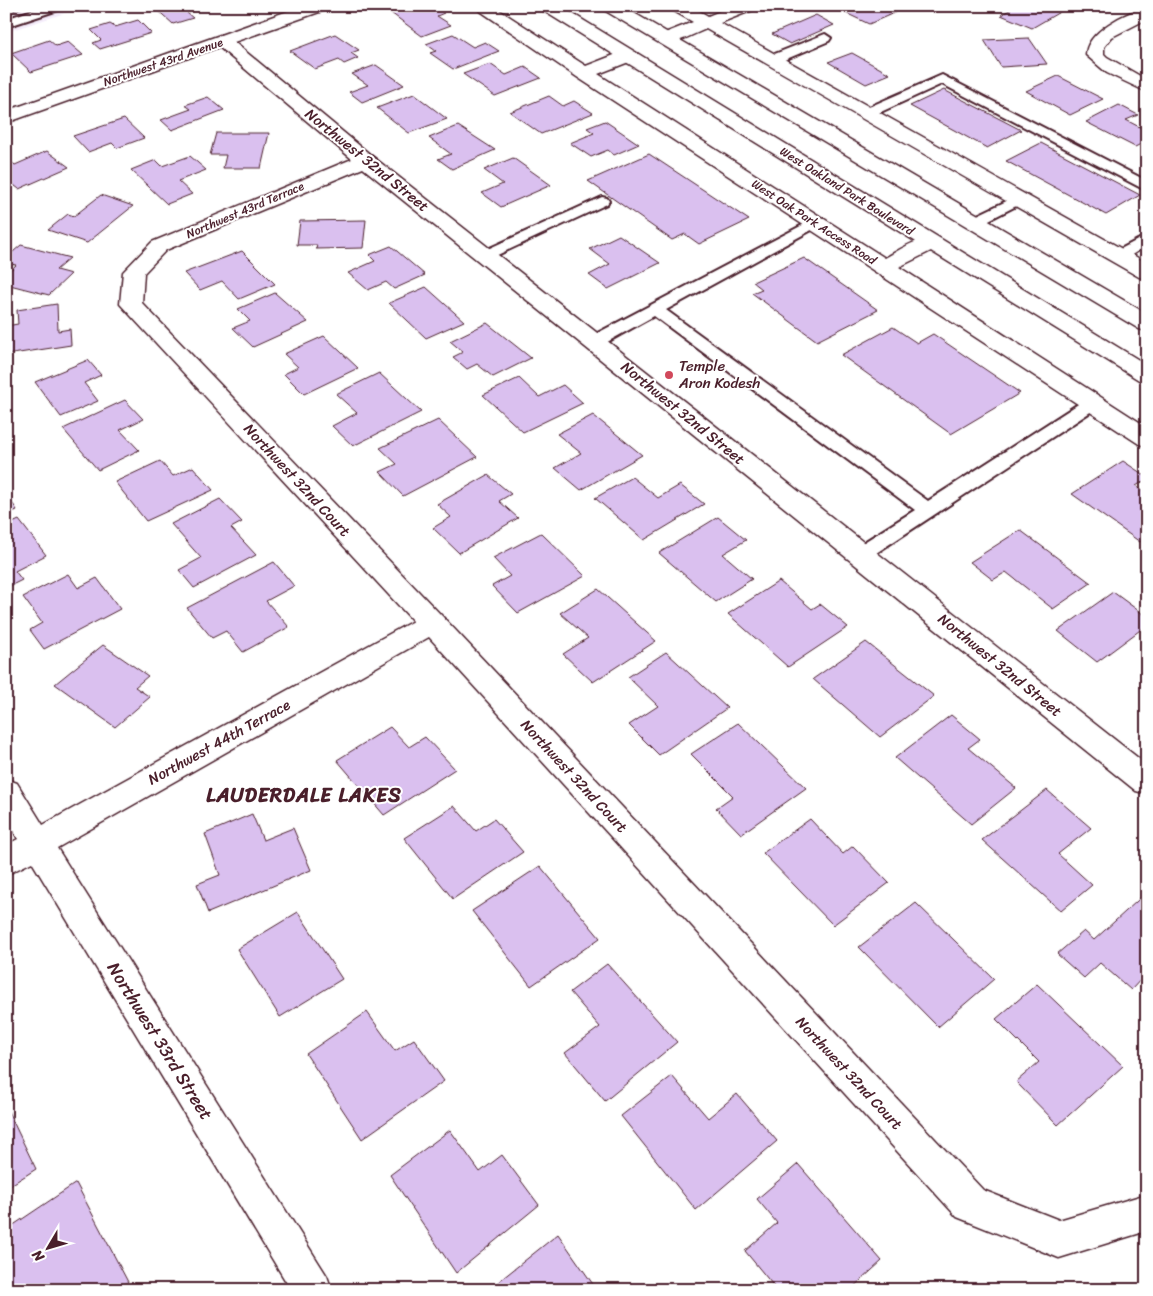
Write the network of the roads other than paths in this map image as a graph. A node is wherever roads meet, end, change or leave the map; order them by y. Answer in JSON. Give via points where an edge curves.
{"nodes":[{"id":1,"x":57,"y":6,"type":"edge"},
{"id":2,"x":319,"y":6,"type":"edge"},
{"id":3,"x":481,"y":6,"type":"edge"},
{"id":4,"x":548,"y":6,"type":"edge"},
{"id":5,"x":610,"y":6,"type":"edge"},
{"id":6,"x":678,"y":6,"type":"edge"},
{"id":7,"x":747,"y":6,"type":"edge"},
{"id":8,"x":1147,"y":12,"type":"edge"},
{"id":9,"x":6,"y":22,"type":"edge"},
{"id":10,"x":706,"y":23,"type":"junction"},
{"id":11,"x":825,"y":38,"type":"dead end"},
{"id":12,"x":666,"y":39,"type":"junction"},
{"id":13,"x":222,"y":41,"type":"junction"},
{"id":14,"x":628,"y":56,"type":"junction"},
{"id":15,"x":772,"y":60,"type":"junction"},
{"id":16,"x":583,"y":72,"type":"junction"},
{"id":17,"x":1147,"y":87,"type":"edge"},
{"id":18,"x":867,"y":113,"type":"junction"},
{"id":19,"x":6,"y":117,"type":"edge"},
{"id":20,"x":365,"y":160,"type":"junction"},
{"id":21,"x":1147,"y":187,"type":"edge"},
{"id":22,"x":1017,"y":200,"type":"junction"},
{"id":23,"x":602,"y":201,"type":"dead end"},
{"id":24,"x":814,"y":222,"type":"junction"},
{"id":25,"x":974,"y":222,"type":"junction"},
{"id":26,"x":1147,"y":239,"type":"edge"},
{"id":27,"x":932,"y":243,"type":"junction"},
{"id":28,"x":486,"y":255,"type":"junction"},
{"id":29,"x":1118,"y":256,"type":"junction"},
{"id":30,"x":883,"y":267,"type":"junction"},
{"id":31,"x":134,"y":272,"type":"joint"},
{"id":32,"x":1147,"y":272,"type":"edge"},
{"id":33,"x":655,"y":309,"type":"junction"},
{"id":34,"x":1147,"y":324,"type":"edge"},
{"id":35,"x":594,"y":342,"type":"junction"},
{"id":36,"x":1147,"y":375,"type":"edge"},
{"id":37,"x":1092,"y":403,"type":"junction"},
{"id":38,"x":1147,"y":438,"type":"edge"},
{"id":39,"x":928,"y":510,"type":"junction"},
{"id":40,"x":860,"y":554,"type":"junction"},
{"id":41,"x":432,"y":623,"type":"junction"},
{"id":42,"x":1147,"y":782,"type":"edge"},
{"id":43,"x":6,"y":792,"type":"edge"},
{"id":44,"x":38,"y":843,"type":"junction"},
{"id":45,"x":6,"y":861,"type":"edge"},
{"id":46,"x":1147,"y":1212,"type":"edge"},
{"id":47,"x":313,"y":1290,"type":"edge"}],
"edges":[{"from":1,"to":9,"type":"lane"},
{"from":2,"to":13,"type":"street","name":"Northwest 43rd Avenue"},
{"from":3,"to":16,"type":"street","name":"West Oak Park Access Road"},
{"from":4,"to":14,"type":"street","name":"West Oakland Park Boulevard"},
{"from":5,"to":12,"type":"street"},
{"from":6,"to":10,"type":"street"},
{"from":7,"to":10,"type":"street"},
{"from":8,"to":17,"type":"street","via":[[1106,33],[1095,46],[1096,55],[1120,74]]},
{"from":10,"to":12,"type":"street"},
{"from":10,"to":15,"type":"street"},
{"from":11,"to":15,"type":"lane"},
{"from":12,"to":25,"type":"street"},
{"from":13,"to":19,"type":"street","name":"Northwest 43rd Avenue"},
{"from":13,"to":20,"type":"street","name":"Northwest 32nd Street"},
{"from":14,"to":16,"type":"street"},
{"from":14,"to":27,"type":"street","name":"West Oakland Park Boulevard"},
{"from":15,"to":18,"type":"street"},
{"from":16,"to":24,"type":"street","name":"West Oak Park Access Road"},
{"from":18,"to":21,"type":"lane","via":[[942,79]]},
{"from":18,"to":22,"type":"street"},
{"from":20,"to":28,"type":"street","name":"Northwest 32nd Street"},
{"from":20,"to":31,"type":"street","name":"Northwest 43rd Terrace","via":[[159,246]]},
{"from":22,"to":25,"type":"lane"},
{"from":22,"to":29,"type":"street"},
{"from":23,"to":28,"type":"lane"},
{"from":24,"to":30,"type":"street","name":"West Oak Park Access Road"},
{"from":24,"to":33,"type":"lane"},
{"from":25,"to":34,"type":"street"},
{"from":26,"to":29,"type":"lane"},
{"from":27,"to":30,"type":"street"},
{"from":27,"to":36,"type":"street","name":"West Oakland Park Boulevard"},
{"from":28,"to":35,"type":"street","name":"Northwest 32nd Street"},
{"from":29,"to":32,"type":"street"},
{"from":30,"to":37,"type":"street","name":"West Oak Park Access Road"},
{"from":31,"to":41,"type":"street","name":"Northwest 32nd Court","via":[[131,304]]},
{"from":33,"to":35,"type":"lane"},
{"from":33,"to":39,"type":"lane"},
{"from":35,"to":40,"type":"street","name":"Northwest 32nd Street"},
{"from":37,"to":38,"type":"street","name":"West Oak Park Access Road"},
{"from":37,"to":39,"type":"lane"},
{"from":39,"to":40,"type":"lane"},
{"from":40,"to":42,"type":"street","name":"Northwest 32nd Street"},
{"from":41,"to":44,"type":"street","name":"Northwest 44th Terrace"},
{"from":41,"to":46,"type":"street","name":"Northwest 32nd Court","via":[[970,1204],[1059,1239]]},
{"from":43,"to":44,"type":"street","name":"Northwest 33rd Street"},
{"from":44,"to":45,"type":"street","name":"Northwest 44th Terrace"},
{"from":44,"to":47,"type":"street","name":"Northwest 33rd Street"}]}
